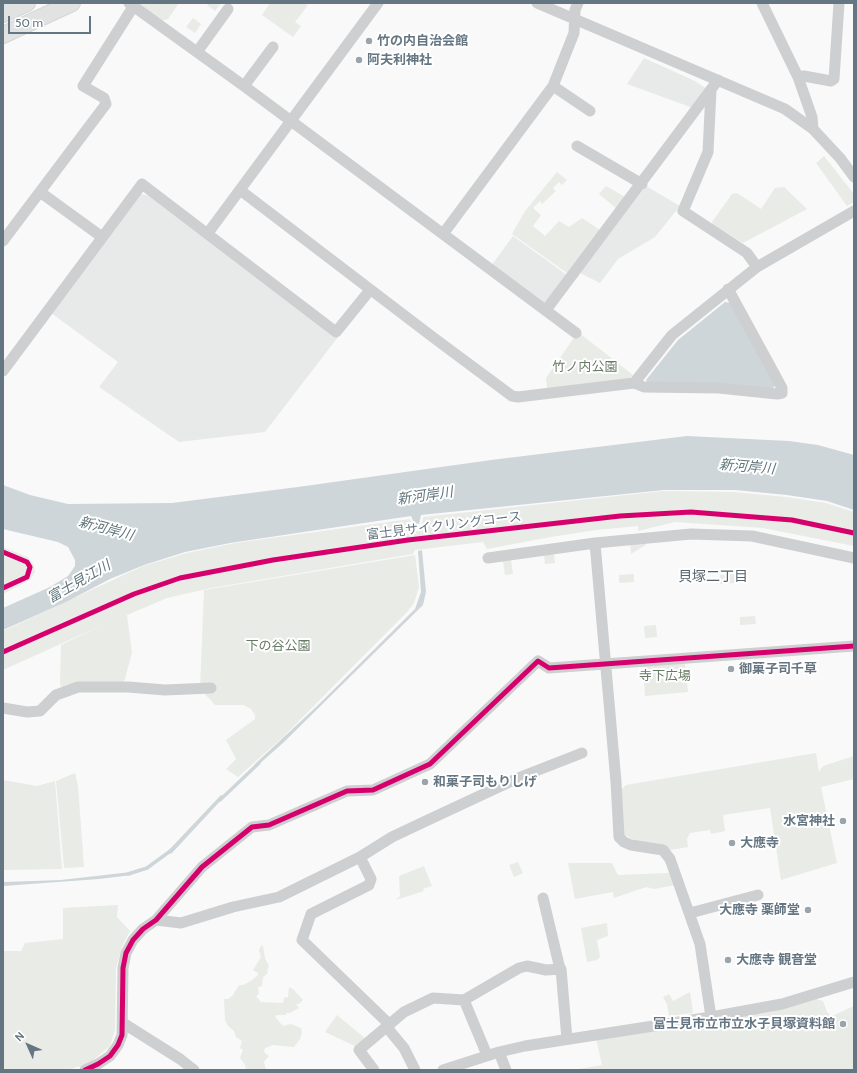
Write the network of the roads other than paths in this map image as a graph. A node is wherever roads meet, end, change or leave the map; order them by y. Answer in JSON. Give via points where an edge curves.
{"nodes":[{"id":1,"x":28,"y":3,"type":"edge"},
{"id":2,"x":72,"y":3,"type":"edge"},
{"id":3,"x":378,"y":3,"type":"edge"},
{"id":4,"x":537,"y":3,"type":"edge"},
{"id":5,"x":578,"y":3,"type":"edge"},
{"id":6,"x":762,"y":3,"type":"edge"},
{"id":7,"x":839,"y":3,"type":"edge"},
{"id":8,"x":131,"y":5,"type":"edge"},
{"id":9,"x":228,"y":9,"type":"dead end"},
{"id":10,"x":3,"y":14,"type":"edge"},
{"id":11,"x":575,"y":19,"type":"junction"},
{"id":12,"x":3,"y":36,"type":"edge"},
{"id":13,"x":273,"y":47,"type":"dead end"},
{"id":14,"x":197,"y":52,"type":"junction"},
{"id":15,"x":798,"y":77,"type":"junction"},
{"id":16,"x":718,"y":80,"type":"junction"},
{"id":17,"x":244,"y":86,"type":"junction"},
{"id":18,"x":553,"y":86,"type":"junction"},
{"id":19,"x":711,"y":91,"type":"junction"},
{"id":20,"x":590,"y":110,"type":"dead end"},
{"id":21,"x":291,"y":122,"type":"junction"},
{"id":22,"x":813,"y":129,"type":"junction"},
{"id":23,"x":577,"y":146,"type":"dead end"},
{"id":24,"x":854,"y":178,"type":"edge"},
{"id":25,"x":642,"y":184,"type":"junction"},
{"id":26,"x":240,"y":190,"type":"junction"},
{"id":27,"x":40,"y":192,"type":"junction"},
{"id":28,"x":854,"y":211,"type":"edge"},
{"id":29,"x":208,"y":233,"type":"junction"},
{"id":30,"x":443,"y":234,"type":"junction"},
{"id":31,"x":102,"y":237,"type":"junction"},
{"id":32,"x":3,"y":241,"type":"edge"},
{"id":33,"x":757,"y":267,"type":"junction"},
{"id":34,"x":728,"y":289,"type":"junction"},
{"id":35,"x":370,"y":290,"type":"junction"},
{"id":36,"x":546,"y":310,"type":"junction"},
{"id":37,"x":576,"y":333,"type":"dead end"},
{"id":38,"x":3,"y":371,"type":"edge"},
{"id":39,"x":634,"y":383,"type":"junction"},
{"id":40,"x":595,"y":543,"type":"junction"},
{"id":41,"x":488,"y":558,"type":"dead end"},
{"id":42,"x":854,"y":558,"type":"edge"},
{"id":43,"x":854,"y":646,"type":"edge"},
{"id":44,"x":605,"y":664,"type":"junction"},
{"id":45,"x":211,"y":688,"type":"dead end"},
{"id":46,"x":3,"y":708,"type":"edge"},
{"id":47,"x":582,"y":753,"type":"dead end"},
{"id":48,"x":360,"y":857,"type":"junction"},
{"id":49,"x":758,"y":895,"type":"dead end"},
{"id":50,"x":543,"y":898,"type":"dead end"},
{"id":51,"x":690,"y":913,"type":"junction"},
{"id":52,"x":156,"y":920,"type":"junction"},
{"id":53,"x":560,"y":969,"type":"junction"},
{"id":54,"x":854,"y":982,"type":"edge"},
{"id":55,"x":464,"y":1000,"type":"junction"},
{"id":56,"x":711,"y":1017,"type":"junction"},
{"id":57,"x":123,"y":1023,"type":"junction"},
{"id":58,"x":389,"y":1024,"type":"junction"},
{"id":59,"x":567,"y":1039,"type":"junction"},
{"id":60,"x":499,"y":1052,"type":"junction"},
{"id":61,"x":487,"y":1055,"type":"junction"},
{"id":62,"x":85,"y":1070,"type":"edge"},
{"id":63,"x":194,"y":1070,"type":"edge"},
{"id":64,"x":374,"y":1070,"type":"edge"},
{"id":65,"x":415,"y":1070,"type":"edge"},
{"id":66,"x":443,"y":1070,"type":"edge"},
{"id":67,"x":506,"y":1070,"type":"edge"}],
"edges":[{"from":1,"to":10,"type":"highway"},
{"from":2,"to":12,"type":"highway"},
{"from":3,"to":21,"type":"street"},
{"from":4,"to":11,"type":"street"},
{"from":5,"to":11,"type":"street"},
{"from":6,"to":15,"type":"street"},
{"from":7,"to":15,"type":"street","via":[[834,79],[831,81]]},
{"from":8,"to":14,"type":"street"},
{"from":8,"to":27,"type":"street","via":[[83,86],[104,98],[106,104]]},
{"from":9,"to":14,"type":"street"},
{"from":11,"to":16,"type":"street"},
{"from":11,"to":18,"type":"street","via":[[574,33]]},
{"from":13,"to":17,"type":"street"},
{"from":14,"to":17,"type":"street"},
{"from":15,"to":22,"type":"street","via":[[812,117]]},
{"from":16,"to":19,"type":"street"},
{"from":16,"to":22,"type":"street","via":[[785,109]]},
{"from":17,"to":21,"type":"street"},
{"from":18,"to":20,"type":"street"},
{"from":18,"to":30,"type":"street"},
{"from":19,"to":25,"type":"street"},
{"from":19,"to":33,"type":"street","via":[[708,152],[683,211],[747,253]]},
{"from":21,"to":26,"type":"street"},
{"from":21,"to":30,"type":"street"},
{"from":22,"to":24,"type":"street","via":[[840,158]]},
{"from":23,"to":25,"type":"street"},
{"from":25,"to":36,"type":"street"},
{"from":26,"to":29,"type":"street"},
{"from":26,"to":35,"type":"street"},
{"from":27,"to":31,"type":"street"},
{"from":27,"to":32,"type":"street"},
{"from":28,"to":33,"type":"street"},
{"from":29,"to":31,"type":"street","via":[[142,184]]},
{"from":29,"to":35,"type":"street","via":[[336,332]]},
{"from":30,"to":36,"type":"street"},
{"from":31,"to":38,"type":"street"},
{"from":33,"to":34,"type":"street"},
{"from":34,"to":39,"type":"street","via":[[672,335]]},
{"from":34,"to":39,"type":"street","via":[[782,388],[782,393],[719,388],[644,387]]},
{"from":35,"to":39,"type":"street","via":[[512,396]]},
{"from":36,"to":37,"type":"street"},
{"from":40,"to":41,"type":"street"},
{"from":40,"to":42,"type":"street","via":[[673,534],[752,536]]},
{"from":40,"to":44,"type":"street"},
{"from":43,"to":44,"type":"street"},
{"from":44,"to":51,"type":"street","via":[[619,836],[631,845],[658,848],[667,854]]},
{"from":44,"to":52,"type":"street","via":[[550,668],[538,661],[430,764],[373,790],[347,791],[269,825],[252,827],[202,867]]},
{"from":45,"to":46,"type":"street","via":[[165,690],[78,687],[56,695],[40,711],[27,712]]},
{"from":47,"to":48,"type":"street","via":[[518,778],[428,820],[392,837]]},
{"from":48,"to":52,"type":"street","via":[[279,897],[233,906],[181,924]]},
{"from":48,"to":58,"type":"street","via":[[371,879],[369,885],[311,914],[302,940]]},
{"from":49,"to":51,"type":"street"},
{"from":50,"to":53,"type":"street"},
{"from":51,"to":56,"type":"street","via":[[701,951]]},
{"from":52,"to":57,"type":"street","via":[[133,940],[126,953],[123,968]]},
{"from":53,"to":55,"type":"street","via":[[546,970],[527,966],[519,968]]},
{"from":53,"to":59,"type":"street"},
{"from":54,"to":56,"type":"street","via":[[782,1004]]},
{"from":55,"to":58,"type":"street","via":[[433,998],[404,1012]]},
{"from":55,"to":61,"type":"street"},
{"from":56,"to":59,"type":"street"},
{"from":57,"to":62,"type":"street","via":[[118,1045],[110,1056]]},
{"from":57,"to":63,"type":"street"},
{"from":58,"to":64,"type":"street","via":[[359,1050]]},
{"from":58,"to":65,"type":"street","via":[[389,1030],[404,1048]]},
{"from":59,"to":60,"type":"street"},
{"from":60,"to":61,"type":"street"},
{"from":60,"to":67,"type":"street"},
{"from":61,"to":66,"type":"street"}]}
